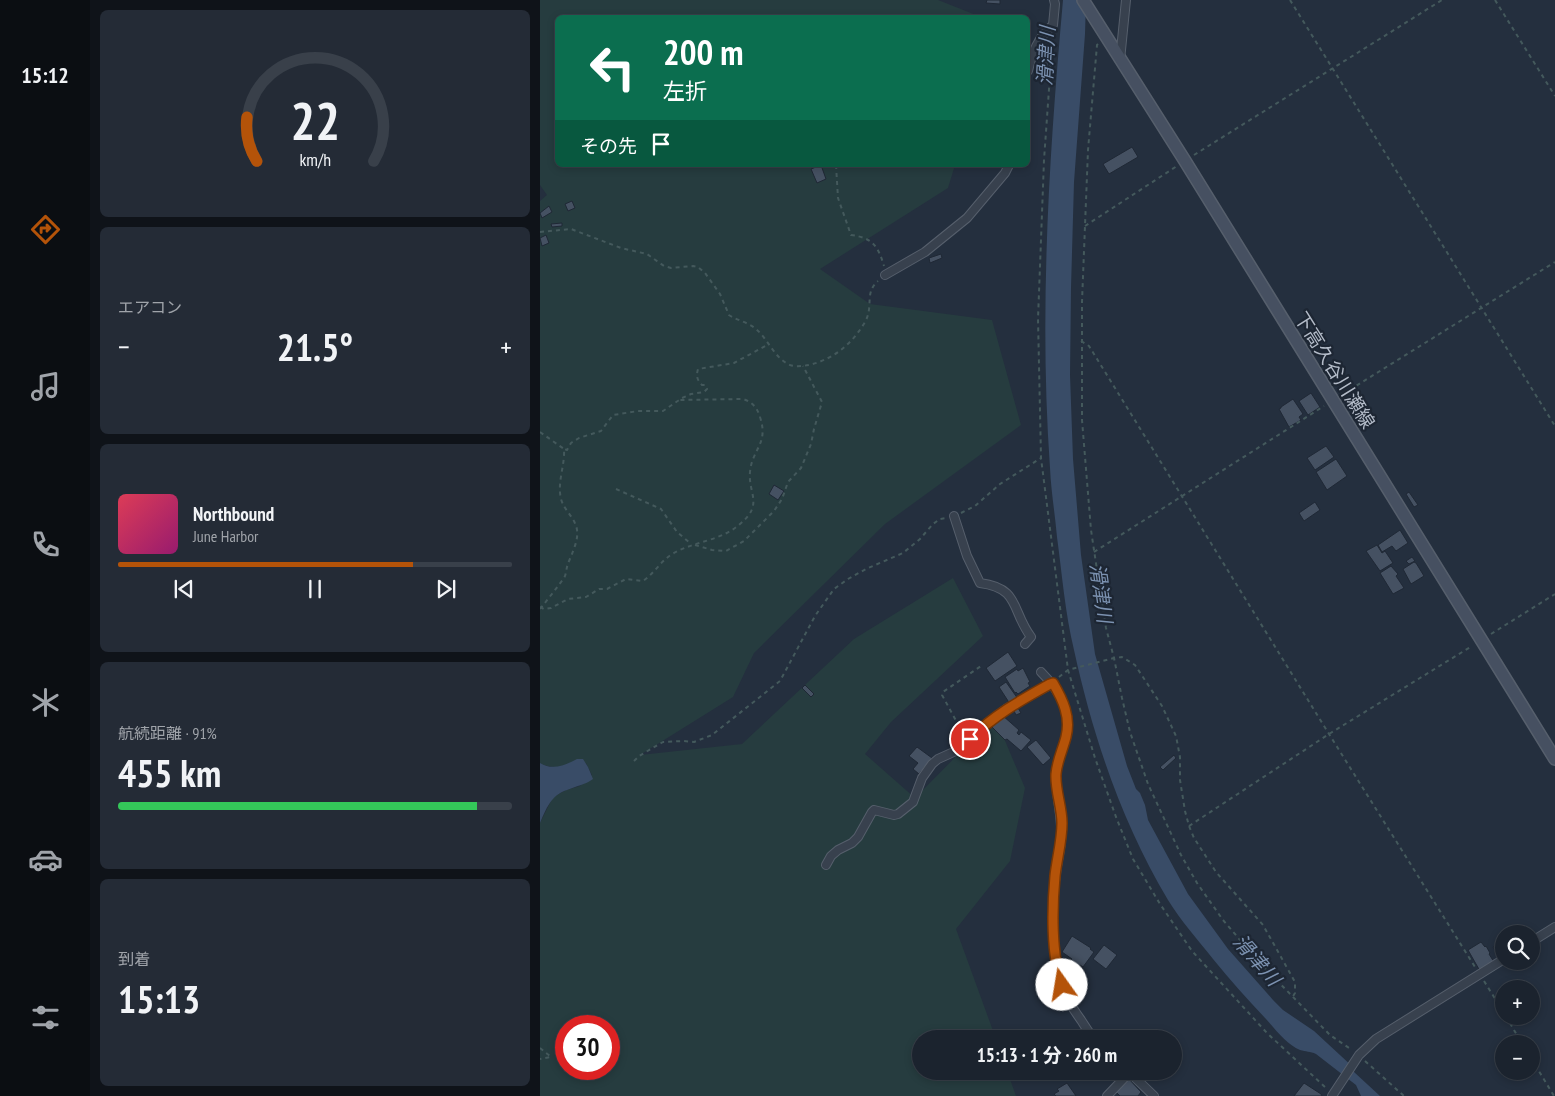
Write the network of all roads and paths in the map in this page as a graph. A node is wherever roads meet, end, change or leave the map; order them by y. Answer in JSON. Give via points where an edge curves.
{"nodes":[{"id":1,"x":1054,"y":0,"type":"edge"},
{"id":2,"x":1083,"y":0,"type":"edge"},
{"id":3,"x":1126,"y":0,"type":"edge"},
{"id":4,"x":1290,"y":0,"type":"edge"},
{"id":5,"x":1442,"y":0,"type":"edge"},
{"id":6,"x":1495,"y":0,"type":"edge"},
{"id":7,"x":1052,"y":24,"type":"junction"},
{"id":8,"x":1106,"y":37,"type":"junction"},
{"id":9,"x":1120,"y":60,"type":"junction"},
{"id":10,"x":1030,"y":63,"type":"edge"},
{"id":11,"x":1332,"y":67,"type":"junction"},
{"id":12,"x":1555,"y":96,"type":"edge"},
{"id":13,"x":1185,"y":161,"type":"junction"},
{"id":14,"x":836,"y":167,"type":"edge"},
{"id":15,"x":1008,"y":167,"type":"edge"},
{"id":16,"x":1085,"y":226,"type":"junction"},
{"id":17,"x":540,"y":232,"type":"edge"},
{"id":18,"x":885,"y":274,"type":"junction"},
{"id":19,"x":1082,"y":341,"type":"junction"},
{"id":20,"x":768,"y":344,"type":"junction"},
{"id":21,"x":803,"y":366,"type":"junction"},
{"id":22,"x":678,"y":400,"type":"junction"},
{"id":23,"x":1555,"y":426,"type":"edge"},
{"id":24,"x":540,"y":432,"type":"edge"},
{"id":25,"x":564,"y":449,"type":"junction"},
{"id":26,"x":1041,"y":458,"type":"junction"},
{"id":27,"x":616,"y":489,"type":"dead end"},
{"id":28,"x":954,"y":516,"type":"junction"},
{"id":29,"x":693,"y":544,"type":"junction"},
{"id":30,"x":1555,"y":594,"type":"edge"},
{"id":31,"x":540,"y":608,"type":"edge"},
{"id":32,"x":1481,"y":640,"type":"junction"},
{"id":33,"x":1025,"y":644,"type":"dead end"},
{"id":34,"x":1114,"y":658,"type":"junction"},
{"id":35,"x":981,"y":666,"type":"dead end"},
{"id":36,"x":1068,"y":670,"type":"junction"},
{"id":37,"x":1042,"y":672,"type":"dead end"},
{"id":38,"x":1053,"y":683,"type":"junction"},
{"id":39,"x":1329,"y":734,"type":"junction"},
{"id":40,"x":973,"y":737,"type":"junction"},
{"id":41,"x":1555,"y":760,"type":"edge"},
{"id":42,"x":634,"y":761,"type":"dead end"},
{"id":43,"x":1189,"y":826,"type":"junction"},
{"id":44,"x":826,"y":865,"type":"dead end"},
{"id":45,"x":1555,"y":927,"type":"edge"},
{"id":46,"x":1540,"y":936,"type":"edge"},
{"id":47,"x":1495,"y":965,"type":"edge"},
{"id":48,"x":1480,"y":974,"type":"junction"},
{"id":49,"x":1292,"y":998,"type":"junction"},
{"id":50,"x":1495,"y":998,"type":"edge"},
{"id":51,"x":1088,"y":1030,"type":"edge"},
{"id":52,"x":540,"y":1048,"type":"edge"},
{"id":53,"x":1358,"y":1056,"type":"junction"},
{"id":54,"x":540,"y":1059,"type":"edge"},
{"id":55,"x":1540,"y":1073,"type":"edge"},
{"id":56,"x":1121,"y":1080,"type":"edge"},
{"id":57,"x":1137,"y":1080,"type":"edge"},
{"id":58,"x":1333,"y":1094,"type":"edge"},
{"id":59,"x":1107,"y":1096,"type":"edge"},
{"id":60,"x":1154,"y":1096,"type":"edge"},
{"id":61,"x":1404,"y":1096,"type":"edge"},
{"id":62,"x":1554,"y":1096,"type":"edge"}],
"edges":[{"from":1,"to":7,"type":"street"},
{"from":2,"to":8,"type":"main road","name":"下高久谷川瀬線"},
{"from":3,"to":9,"type":"street"},
{"from":4,"to":11,"type":"path"},
{"from":5,"to":11,"type":"path"},
{"from":6,"to":12,"type":"path"},
{"from":7,"to":10,"type":"street","via":[[1036,44]]},
{"from":7,"to":26,"type":"path","via":[[1039,291]]},
{"from":8,"to":9,"type":"main road","name":"下高久谷川瀬線"},
{"from":8,"to":16,"type":"path","via":[[1097,46],[1096,53]]},
{"from":9,"to":13,"type":"main road","name":"下高久谷川瀬線"},
{"from":11,"to":13,"type":"path"},
{"from":11,"to":23,"type":"path"},
{"from":13,"to":16,"type":"path"},
{"from":13,"to":32,"type":"main road","name":"下高久谷川瀬線"},
{"from":14,"to":18,"type":"path","via":[[838,198],[851,234],[874,244]]},
{"from":15,"to":18,"type":"street","via":[[967,218],[925,252]]},
{"from":16,"to":19,"type":"path"},
{"from":17,"to":20,"type":"path","via":[[571,229],[647,254],[664,266],[698,267],[720,294],[729,315],[754,327]]},
{"from":18,"to":21,"type":"path","via":[[872,286],[867,318],[851,342],[828,359]]},
{"from":19,"to":34,"type":"path","via":[[1082,420],[1091,530],[1106,628]]},
{"from":19,"to":39,"type":"path","via":[[1089,346]]},
{"from":20,"to":21,"type":"path","via":[[782,360],[790,365]]},
{"from":20,"to":22,"type":"path","via":[[734,363],[698,369],[698,380],[707,389]]},
{"from":21,"to":29,"type":"path","via":[[822,402],[811,444],[801,468],[788,482],[780,504],[734,548],[712,550]]},
{"from":22,"to":25,"type":"path","via":[[663,411],[613,415],[601,431],[579,438],[567,450]]},
{"from":22,"to":29,"type":"path","via":[[743,399],[758,410],[764,432],[751,464],[752,508],[740,525],[716,538]]},
{"from":24,"to":25,"type":"path"},
{"from":25,"to":31,"type":"path","via":[[561,498],[577,529],[575,549],[566,576]]},
{"from":26,"to":28,"type":"path","via":[[1000,484],[976,506]]},
{"from":26,"to":36,"type":"path"},
{"from":27,"to":29,"type":"path","via":[[661,509],[677,532]]},
{"from":28,"to":33,"type":"street","via":[[980,584],[1000,588],[1012,599],[1031,637]]},
{"from":28,"to":42,"type":"path","via":[[933,524],[903,553],[866,569],[834,589],[815,616],[780,681],[712,735],[694,742],[663,742]]},
{"from":29,"to":31,"type":"path","via":[[664,559],[643,581],[626,579],[586,597],[568,599],[551,608]]},
{"from":30,"to":32,"type":"path"},
{"from":32,"to":39,"type":"path"},
{"from":32,"to":41,"type":"main road","name":"下高久谷川瀬線"},
{"from":34,"to":36,"type":"path"},
{"from":34,"to":43,"type":"path","via":[[1122,657],[1135,665],[1172,725],[1179,745],[1180,780]]},
{"from":34,"to":49,"type":"path","via":[[1136,749],[1148,784],[1181,855],[1223,920]]},
{"from":35,"to":40,"type":"path","via":[[942,695],[958,726]]},
{"from":36,"to":38,"type":"path"},
{"from":36,"to":58,"type":"path","via":[[1116,817],[1133,859],[1160,904],[1192,951],[1268,1033]]},
{"from":37,"to":38,"type":"street"},
{"from":38,"to":40,"type":"street","via":[[1006,709]]},
{"from":38,"to":51,"type":"street","via":[[1066,710],[1068,724],[1056,776],[1062,821],[1054,909],[1055,950],[1058,974],[1066,997]]},
{"from":39,"to":43,"type":"path"},
{"from":39,"to":48,"type":"path"},
{"from":40,"to":44,"type":"street","via":[[958,750],[932,764],[922,778],[913,802],[894,815],[874,810],[852,843],[838,850]]},
{"from":43,"to":49,"type":"path","via":[[1216,872],[1264,925],[1295,982]]},
{"from":45,"to":46,"type":"street"},
{"from":47,"to":48,"type":"street"},
{"from":48,"to":50,"type":"path"},
{"from":48,"to":53,"type":"street","via":[[1376,1039]]},
{"from":49,"to":53,"type":"path","via":[[1330,1035]]},
{"from":52,"to":54,"type":"path","via":[[550,1057]]},
{"from":53,"to":58,"type":"street"},
{"from":53,"to":61,"type":"path"},
{"from":55,"to":62,"type":"path"},
{"from":56,"to":59,"type":"street"},
{"from":57,"to":60,"type":"street"}]}
